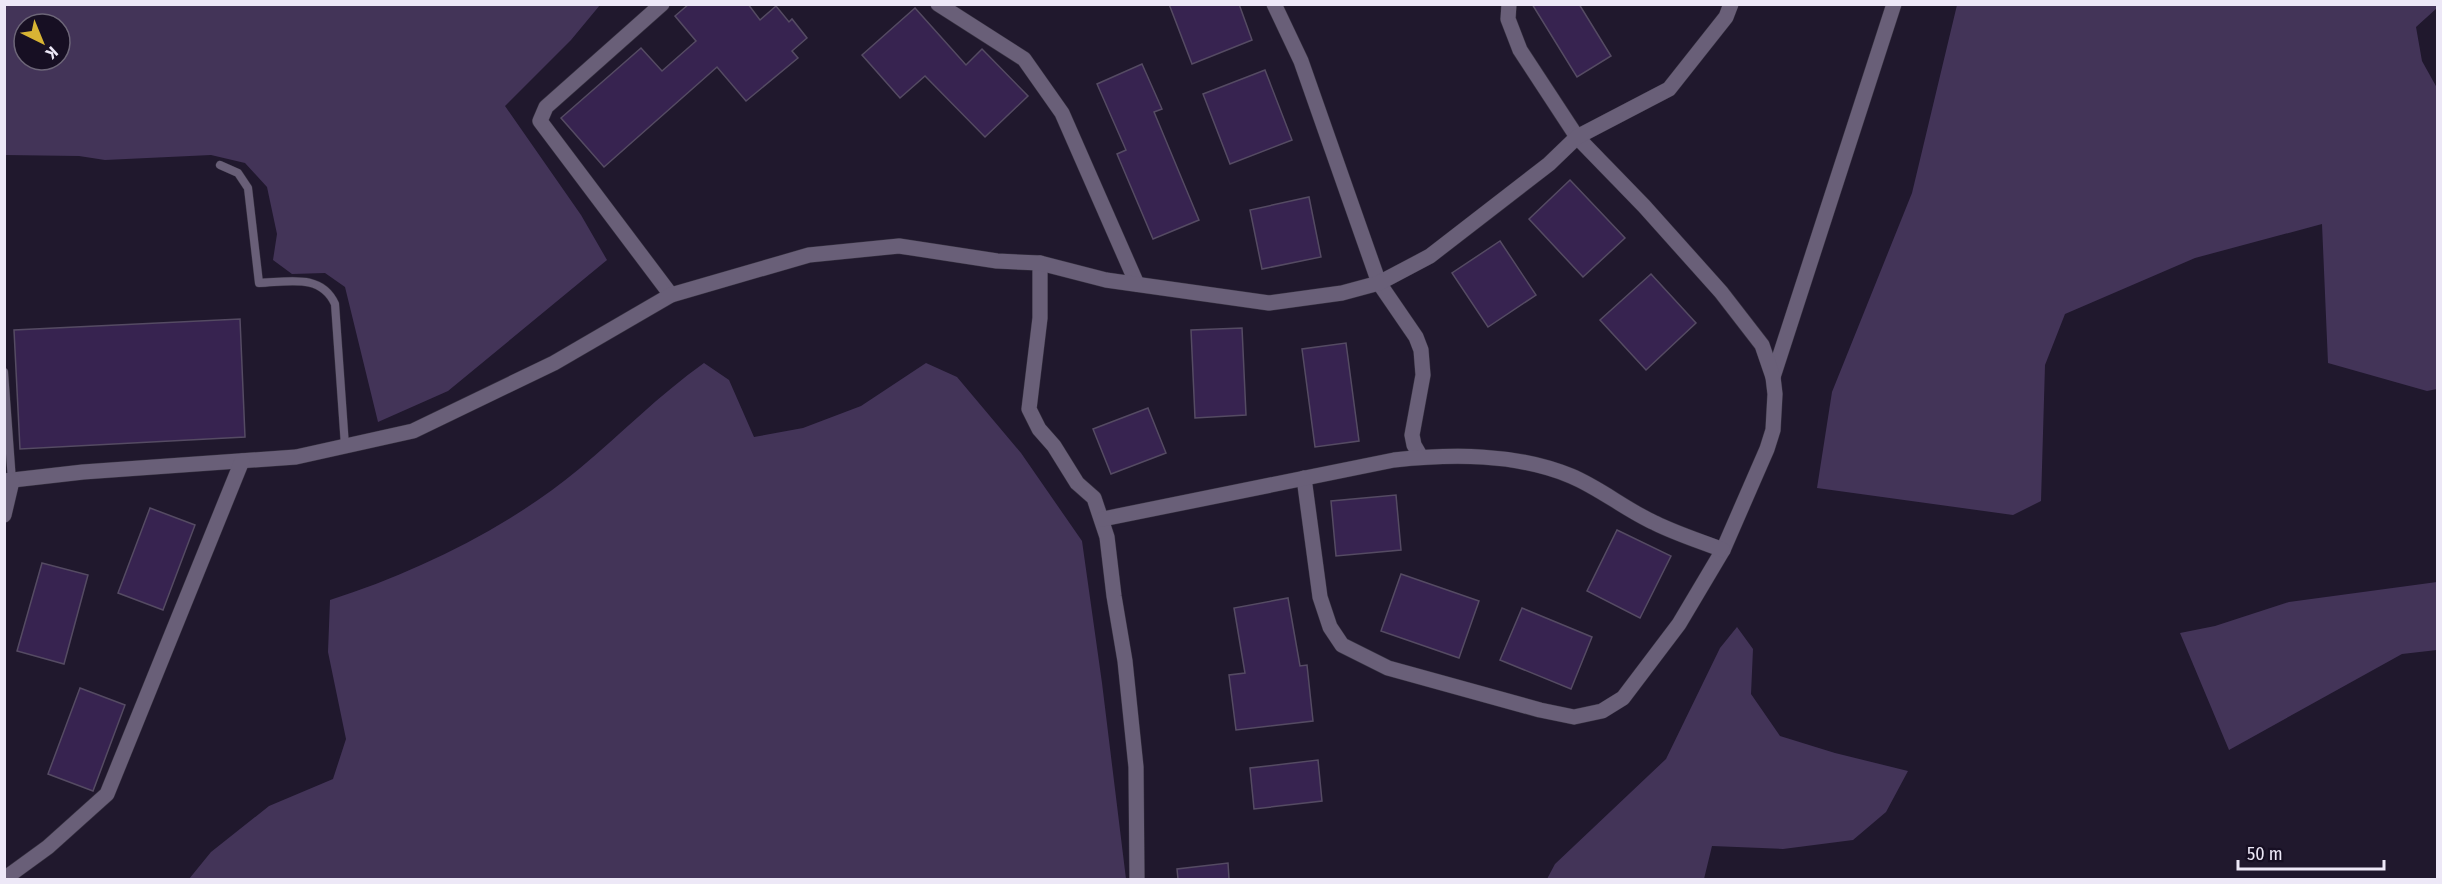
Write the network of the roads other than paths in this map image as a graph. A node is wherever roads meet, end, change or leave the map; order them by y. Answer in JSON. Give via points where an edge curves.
{"nodes":[{"id":1,"x":662,"y":4,"type":"edge"},
{"id":2,"x":938,"y":4,"type":"edge"},
{"id":3,"x":1274,"y":4,"type":"edge"},
{"id":4,"x":1509,"y":4,"type":"edge"},
{"id":5,"x":1731,"y":4,"type":"edge"},
{"id":6,"x":1894,"y":4,"type":"edge"},
{"id":7,"x":1577,"y":137,"type":"junction"},
{"id":8,"x":220,"y":165,"type":"dead end"},
{"id":9,"x":1040,"y":262,"type":"junction"},
{"id":10,"x":1379,"y":283,"type":"junction"},
{"id":11,"x":1137,"y":284,"type":"junction"},
{"id":12,"x":671,"y":295,"type":"junction"},
{"id":13,"x":4,"y":372,"type":"edge"},
{"id":14,"x":1773,"y":377,"type":"junction"},
{"id":15,"x":345,"y":446,"type":"junction"},
{"id":16,"x":1421,"y":457,"type":"junction"},
{"id":17,"x":242,"y":461,"type":"junction"},
{"id":18,"x":1304,"y":478,"type":"junction"},
{"id":19,"x":8,"y":481,"type":"edge"},
{"id":20,"x":4,"y":515,"type":"edge"},
{"id":21,"x":1103,"y":519,"type":"junction"},
{"id":22,"x":1723,"y":550,"type":"junction"},
{"id":23,"x":4,"y":879,"type":"edge"},
{"id":24,"x":1137,"y":879,"type":"edge"}],
"edges":[{"from":1,"to":12,"type":"street","via":[[546,107],[540,121]]},
{"from":2,"to":11,"type":"street","via":[[1024,59],[1062,113]]},
{"from":3,"to":10,"type":"street","via":[[1301,60]]},
{"from":4,"to":7,"type":"street","via":[[1508,19],[1520,50]]},
{"from":5,"to":7,"type":"street","via":[[1726,16],[1669,89]]},
{"from":6,"to":14,"type":"street"},
{"from":7,"to":10,"type":"street","via":[[1549,164],[1430,256]]},
{"from":7,"to":14,"type":"street","via":[[1721,292],[1762,345]]},
{"from":8,"to":15,"type":"lane","via":[[238,173],[248,188],[260,283],[308,280],[327,291],[335,304]]},
{"from":9,"to":11,"type":"street"},
{"from":9,"to":12,"type":"street","via":[[997,261],[899,246],[810,255]]},
{"from":9,"to":21,"type":"street","via":[[1040,318],[1029,409],[1077,483],[1094,498]]},
{"from":10,"to":11,"type":"street","via":[[1342,293],[1269,303]]},
{"from":10,"to":16,"type":"street","via":[[1421,350],[1423,375],[1412,435]]},
{"from":12,"to":15,"type":"street","via":[[554,363],[413,431]]},
{"from":13,"to":19,"type":"lane"},
{"from":14,"to":22,"type":"street","via":[[1775,411],[1770,439]]},
{"from":15,"to":17,"type":"street","via":[[296,457]]},
{"from":16,"to":18,"type":"street"},
{"from":16,"to":22,"type":"street","via":[[1509,460],[1571,476],[1654,523]]},
{"from":17,"to":19,"type":"street"},
{"from":17,"to":23,"type":"street","via":[[107,794],[48,847]]},
{"from":18,"to":21,"type":"street"},
{"from":18,"to":22,"type":"street","via":[[1320,597],[1330,627],[1342,645],[1388,668],[1574,717],[1602,711],[1623,698],[1679,624]]},
{"from":19,"to":20,"type":"street"},
{"from":21,"to":24,"type":"street","via":[[1125,661],[1136,767]]}]}
